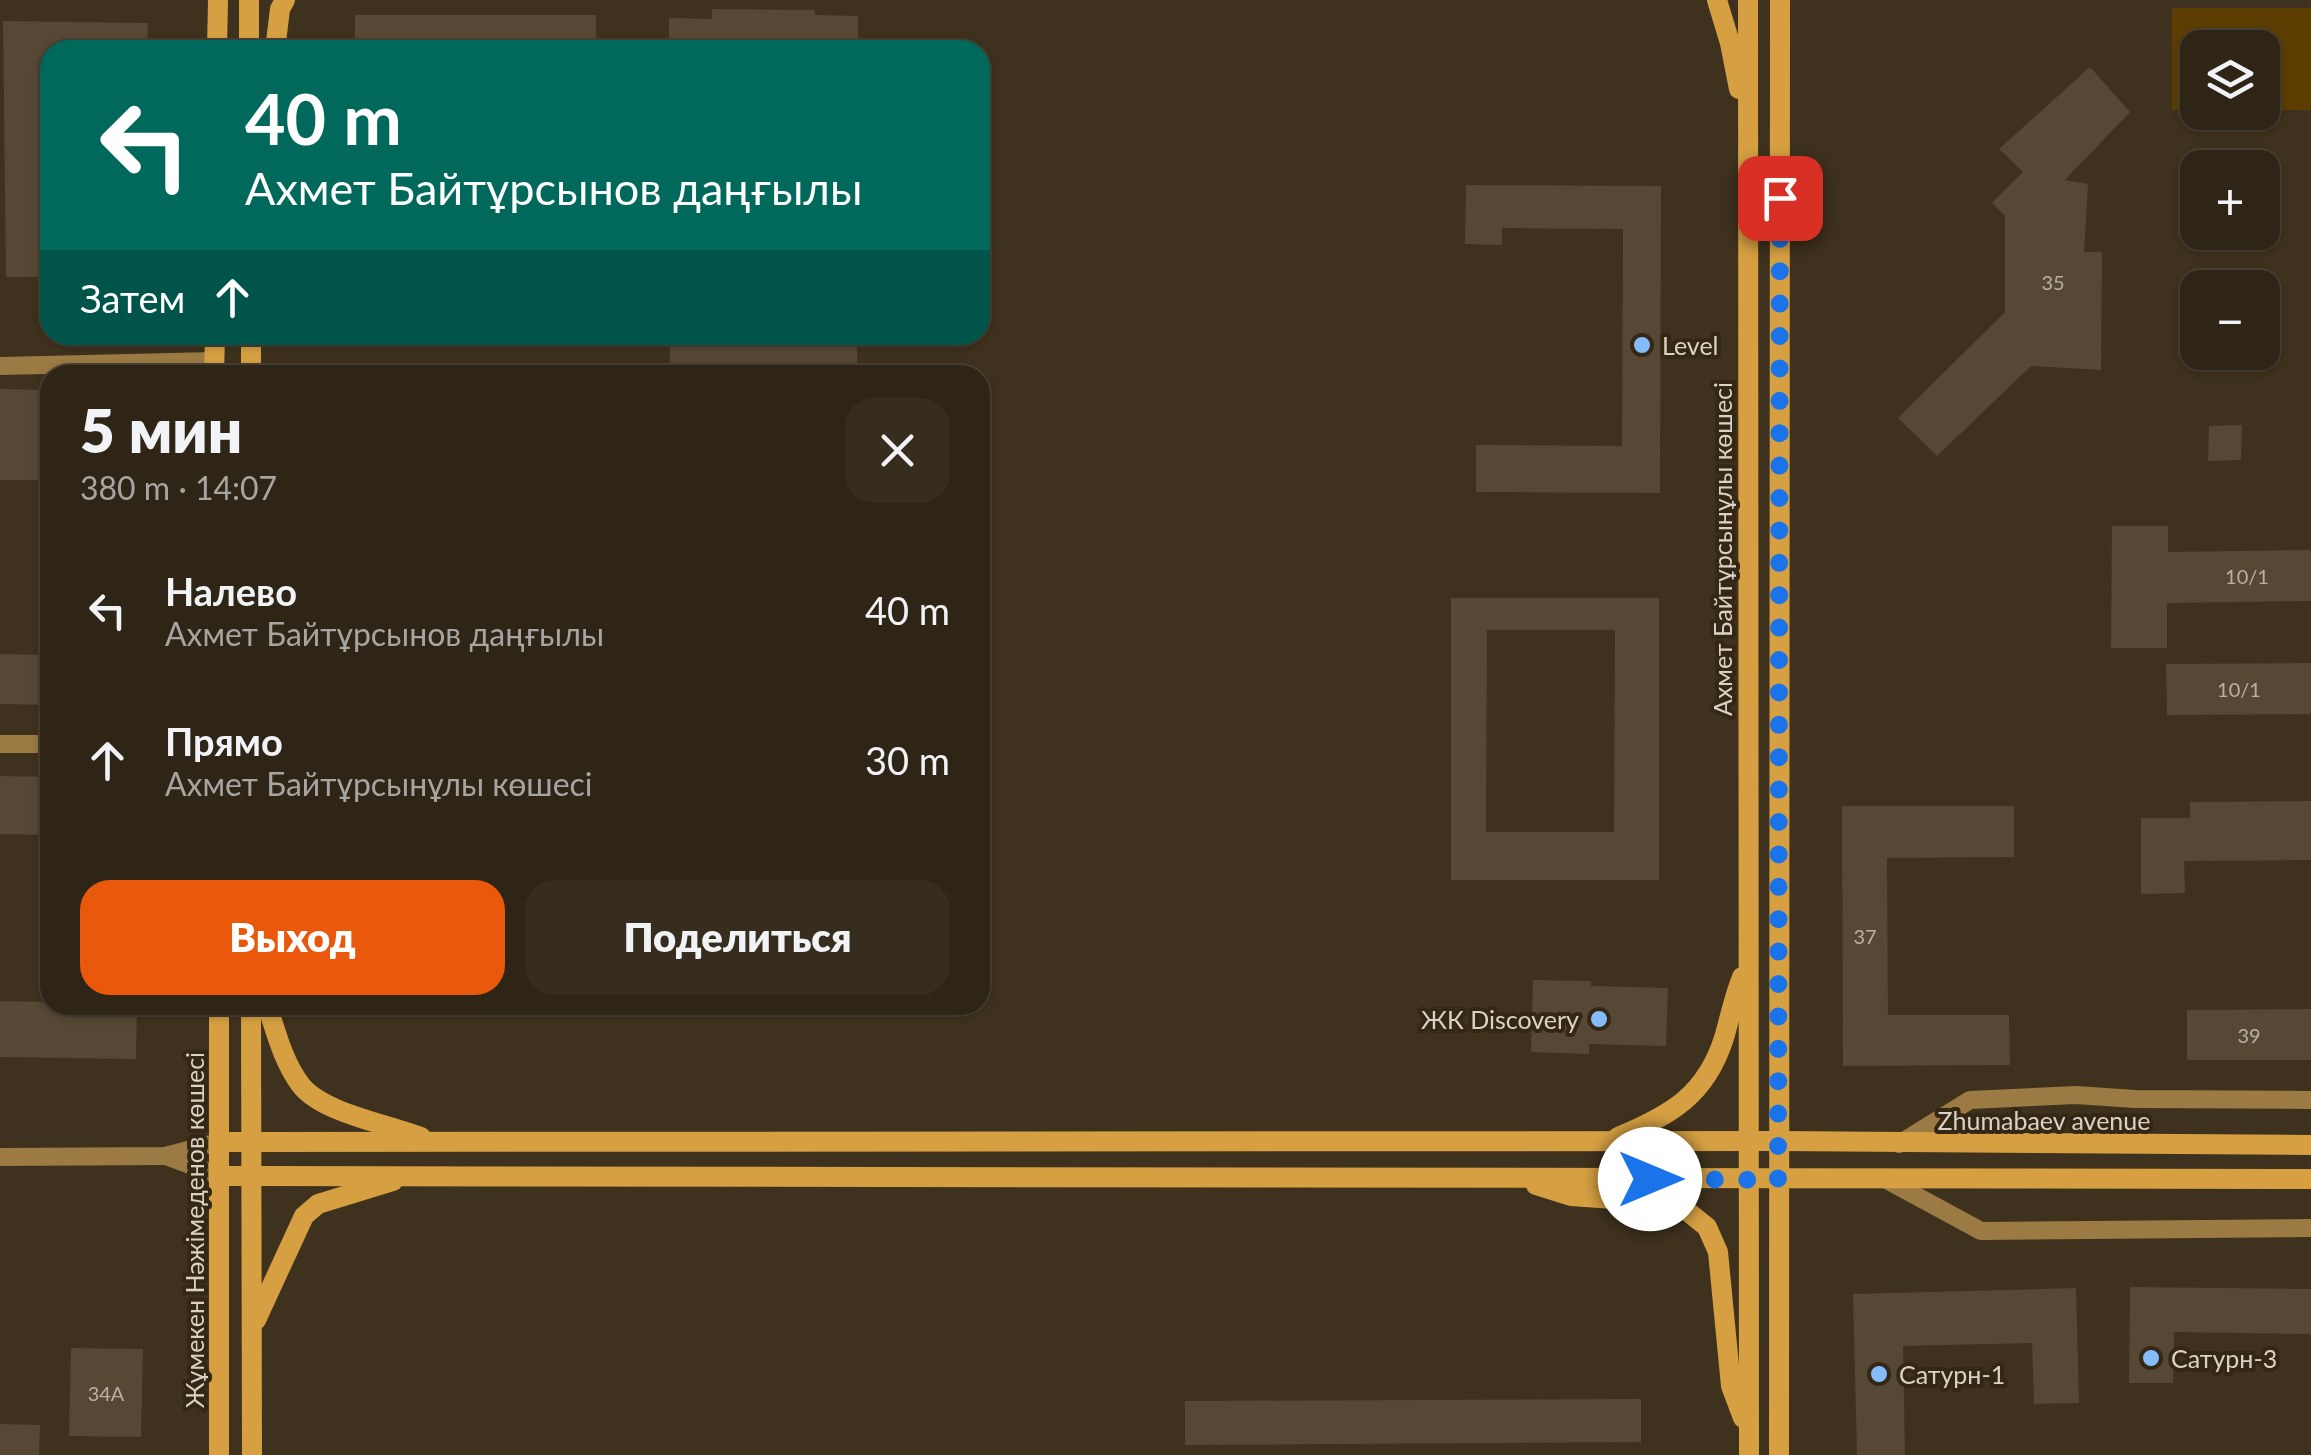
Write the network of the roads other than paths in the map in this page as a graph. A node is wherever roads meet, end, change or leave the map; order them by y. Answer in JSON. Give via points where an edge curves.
{"nodes":[{"id":1,"x":218,"y":0,"type":"edge"},
{"id":2,"x":249,"y":0,"type":"edge"},
{"id":3,"x":285,"y":0,"type":"edge"},
{"id":4,"x":1717,"y":0,"type":"edge"},
{"id":5,"x":1748,"y":0,"type":"edge"},
{"id":6,"x":1780,"y":0,"type":"edge"},
{"id":7,"x":218,"y":40,"type":"edge"},
{"id":8,"x":249,"y":40,"type":"edge"},
{"id":9,"x":276,"y":40,"type":"edge"},
{"id":10,"x":1748,"y":136,"type":"junction"},
{"id":11,"x":0,"y":366,"type":"edge"},
{"id":12,"x":40,"y":366,"type":"edge"},
{"id":13,"x":0,"y":744,"type":"edge"},
{"id":14,"x":40,"y":744,"type":"edge"},
{"id":15,"x":1747,"y":966,"type":"junction"},
{"id":16,"x":219,"y":1015,"type":"edge"},
{"id":17,"x":251,"y":1015,"type":"edge"},
{"id":18,"x":270,"y":1015,"type":"edge"},
{"id":19,"x":2311,"y":1100,"type":"edge"},
{"id":20,"x":1778,"y":1141,"type":"junction"},
{"id":21,"x":219,"y":1142,"type":"junction"},
{"id":22,"x":252,"y":1142,"type":"junction"},
{"id":23,"x":432,"y":1142,"type":"junction"},
{"id":24,"x":1606,"y":1142,"type":"junction"},
{"id":25,"x":1747,"y":1142,"type":"junction"},
{"id":26,"x":1898,"y":1144,"type":"junction"},
{"id":27,"x":2311,"y":1146,"type":"edge"},
{"id":28,"x":166,"y":1156,"type":"junction"},
{"id":29,"x":0,"y":1157,"type":"edge"},
{"id":30,"x":220,"y":1176,"type":"junction"},
{"id":31,"x":252,"y":1176,"type":"junction"},
{"id":32,"x":405,"y":1176,"type":"junction"},
{"id":33,"x":1515,"y":1179,"type":"junction"},
{"id":34,"x":1748,"y":1179,"type":"junction"},
{"id":35,"x":1885,"y":1179,"type":"junction"},
{"id":36,"x":2311,"y":1179,"type":"edge"},
{"id":37,"x":1778,"y":1180,"type":"junction"},
{"id":38,"x":2311,"y":1228,"type":"edge"},
{"id":39,"x":252,"y":1331,"type":"junction"},
{"id":40,"x":1749,"y":1444,"type":"edge"},
{"id":41,"x":219,"y":1455,"type":"edge"},
{"id":42,"x":252,"y":1455,"type":"edge"},
{"id":43,"x":1779,"y":1455,"type":"edge"}],
"edges":[{"from":1,"to":7,"type":"main road"},
{"from":2,"to":8,"type":"main road"},
{"from":3,"to":9,"type":"main road"},
{"from":4,"to":10,"type":"main road"},
{"from":5,"to":10,"type":"main road","name":"Ахмет Байтұрсынұлы көшесі"},
{"from":6,"to":20,"type":"main road"},
{"from":10,"to":15,"type":"main road","name":"Ахмет Байтұрсынұлы көшесі"},
{"from":11,"to":12,"type":"street"},
{"from":13,"to":14,"type":"street"},
{"from":15,"to":24,"type":"main road","via":[[1704,1083],[1667,1116]]},
{"from":15,"to":25,"type":"main road","name":"Ахмет Байтұрсынұлы көшесі"},
{"from":16,"to":21,"type":"main road","name":"Жұмекен Нәжімеденов көшесі"},
{"from":17,"to":22,"type":"main road"},
{"from":18,"to":23,"type":"main road","via":[[302,1088],[322,1103]]},
{"from":19,"to":26,"type":"street","via":[[1970,1100]]},
{"from":20,"to":25,"type":"main road","name":"Zhumabaev avenue"},
{"from":20,"to":26,"type":"main road","name":"Zhumabaev avenue"},
{"from":20,"to":37,"type":"main road"},
{"from":21,"to":22,"type":"main road","name":"Zhumabaev avenue"},
{"from":21,"to":28,"type":"street"},
{"from":21,"to":30,"type":"main road","name":"Жұмекен Нәжімеденов көшесі"},
{"from":22,"to":23,"type":"main road","name":"Zhumabaev avenue"},
{"from":22,"to":31,"type":"main road"},
{"from":23,"to":24,"type":"main road","name":"Zhumabaev avenue"},
{"from":24,"to":25,"type":"main road","name":"Zhumabaev avenue"},
{"from":25,"to":34,"type":"main road","name":"Ахмет Байтұрсынұлы көшесі"},
{"from":26,"to":27,"type":"main road","name":"Zhumabaev avenue"},
{"from":28,"to":29,"type":"street"},
{"from":28,"to":30,"type":"street"},
{"from":30,"to":31,"type":"main road"},
{"from":30,"to":41,"type":"main road","name":"Жұмекен Нәжімеденов көшесі"},
{"from":31,"to":32,"type":"main road"},
{"from":31,"to":39,"type":"main road"},
{"from":32,"to":33,"type":"main road"},
{"from":32,"to":39,"type":"main road","via":[[318,1204],[304,1216]]},
{"from":33,"to":34,"type":"main road"},
{"from":33,"to":40,"type":"main road","via":[[1571,1196],[1656,1202],[1687,1211],[1707,1227],[1718,1252],[1731,1386]]},
{"from":34,"to":37,"type":"main road"},
{"from":34,"to":40,"type":"main road","name":"Ахмет Байтұрсынұлы көшесі"},
{"from":35,"to":36,"type":"main road"},
{"from":35,"to":37,"type":"main road"},
{"from":35,"to":38,"type":"street","via":[[1981,1231]]},
{"from":37,"to":43,"type":"main road"},
{"from":39,"to":42,"type":"main road"}]}
